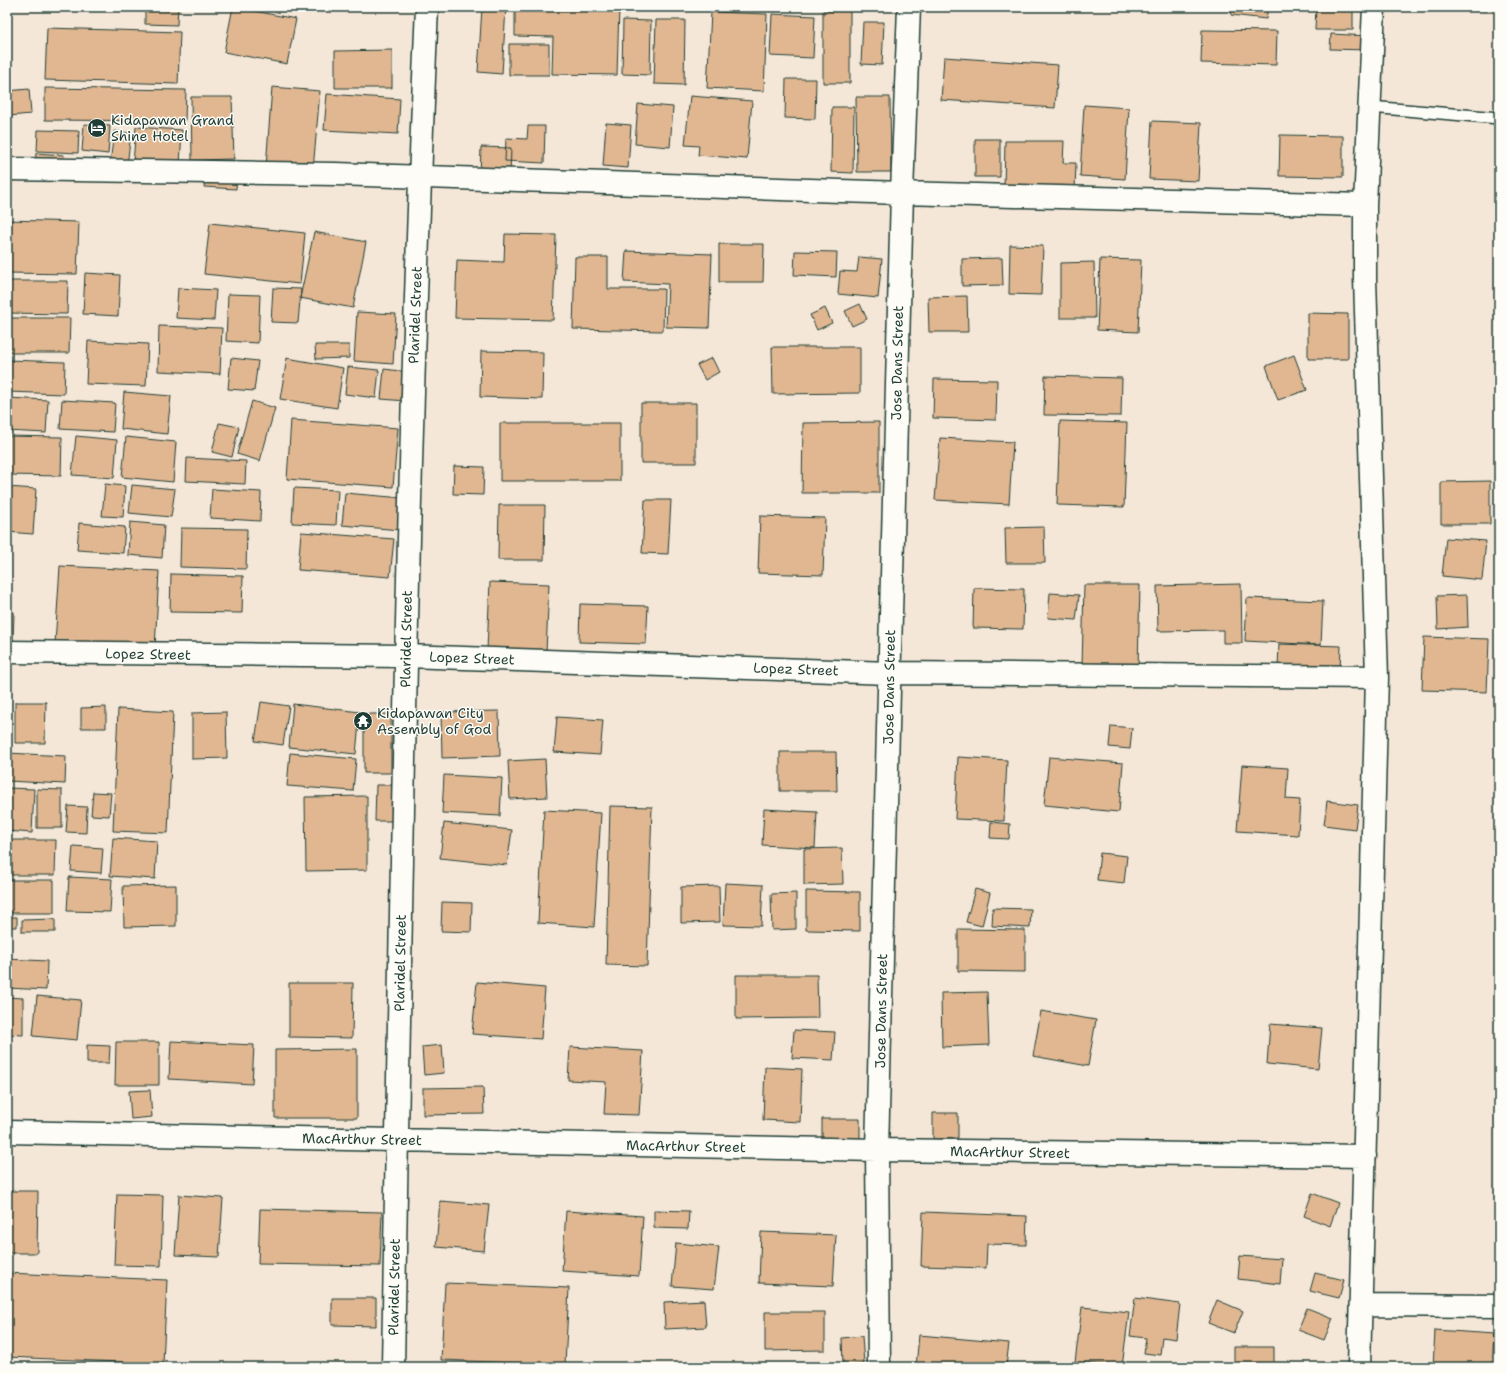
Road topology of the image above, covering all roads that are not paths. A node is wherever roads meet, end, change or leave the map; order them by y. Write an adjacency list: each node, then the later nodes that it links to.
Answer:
1 (427, 7): 7 (street, Plaridel Street)
2 (909, 7): 8 (street, Jose Dans Street)
3 (1374, 7): 4 (street)
4 (1370, 107): 5 (lane); 9 (street)
5 (1499, 118)
6 (7, 169): 7 (street)
7 (419, 177): 8 (street); 11 (street, Plaridel Street)
8 (902, 193): 9 (street); 12 (street, Jose Dans Street)
9 (1365, 205): 13 (street)
10 (7, 652): 11 (street, Lopez Street)
11 (406, 656): 12 (street, Lopez Street); 15 (street, Plaridel Street)
12 (889, 673): 13 (street, Lopez Street); 16 (street, Jose Dans Street)
13 (1377, 677): 17 (street)
14 (7, 1132): 15 (street, MacArthur Street)
15 (397, 1139): 16 (street, MacArthur Street); 20 (street, Plaridel Street)
16 (877, 1150): 17 (street, MacArthur Street); 21 (street, Jose Dans Street)
17 (1365, 1156): 18 (street)
18 (1362, 1305): 19 (street); 22 (street)
19 (1499, 1306)
20 (393, 1367)
21 (880, 1367)
22 (1359, 1367)

